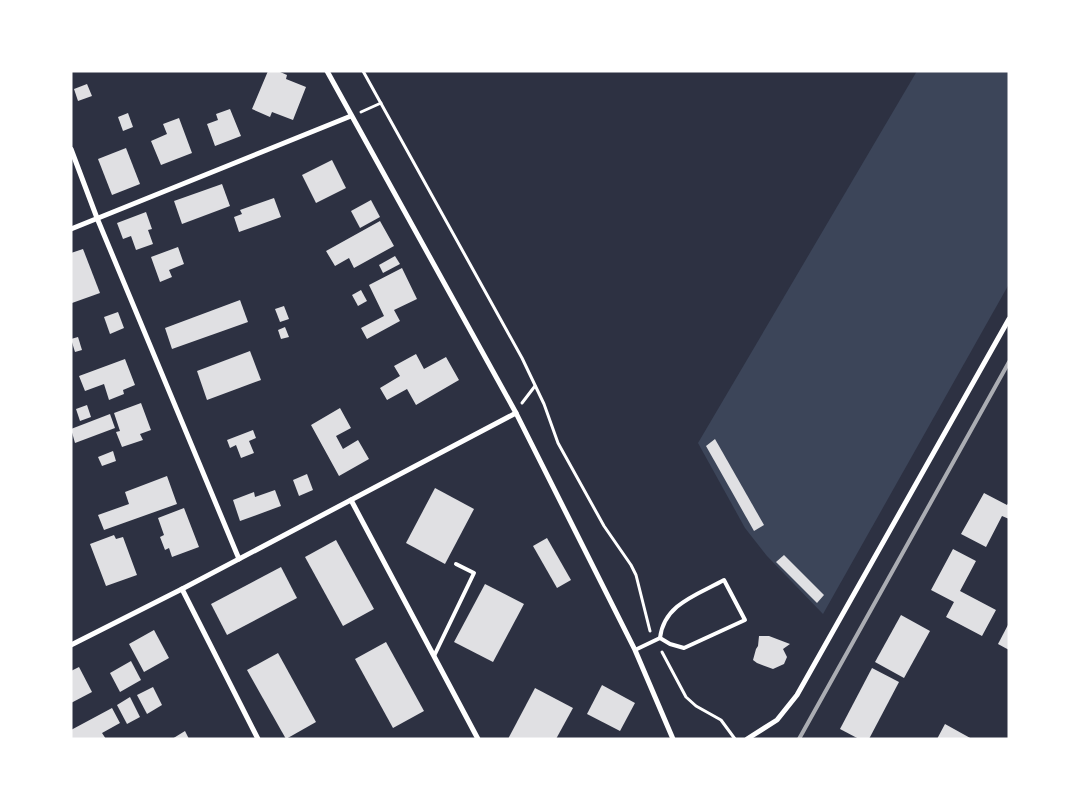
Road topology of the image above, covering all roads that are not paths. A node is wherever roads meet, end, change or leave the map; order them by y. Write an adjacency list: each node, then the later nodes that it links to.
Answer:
1 (327, 71): 2 (street)
2 (350, 116): 4 (street); 7 (street)
3 (71, 149): 4 (street)
4 (98, 218): 5 (street); 9 (street)
5 (71, 229)
6 (1009, 319): 19 (street)
7 (516, 413): 8 (street); 14 (street)
8 (351, 500): 9 (street); 15 (street)
9 (239, 559): 11 (street)
10 (456, 564): 15 (lane)
11 (182, 589): 13 (street); 16 (street)
12 (658, 640): 12 (lane); 14 (lane)
13 (71, 645)
14 (635, 650): 18 (street)
15 (434, 656): 17 (street)
16 (258, 739)
17 (478, 739)
18 (674, 739)
19 (748, 739)

